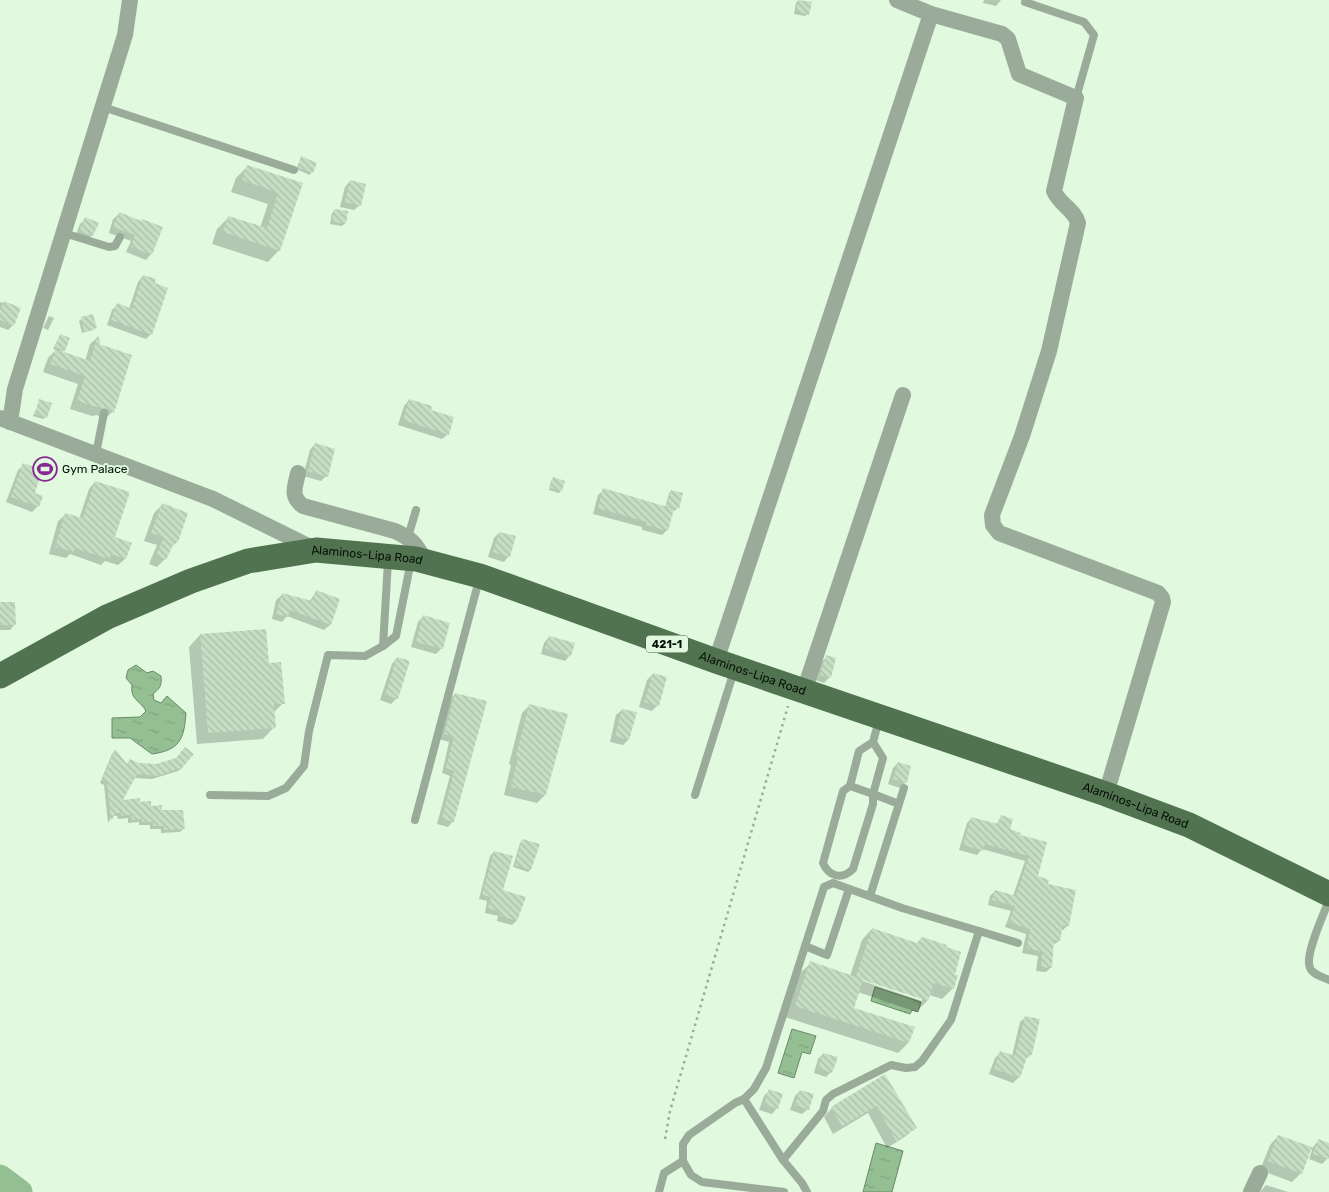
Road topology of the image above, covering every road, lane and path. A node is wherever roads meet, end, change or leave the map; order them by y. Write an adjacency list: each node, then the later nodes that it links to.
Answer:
1 (130, 0): 6 (street)
2 (897, 0): 4 (street)
3 (1025, 2): 5 (lane)
4 (931, 14): 5 (street); 20 (street)
5 (1076, 98): 28 (street)
6 (102, 107): 7 (lane); 8 (street)
7 (294, 170)
8 (64, 233): 9 (lane); 12 (street)
9 (120, 238)
10 (903, 395): 22 (street)
11 (104, 413): 13 (lane)
12 (5, 420): 13 (street)
13 (96, 454): 16 (street)
14 (298, 474): 17 (street)
15 (416, 510): 17 (lane)
16 (316, 550): 17 (main road, Alaminos-Lipa Road / 421-1); 21 (main road, Alaminos-Lipa Road / 421-1)
17 (408, 553): 18 (main road, Alaminos-Lipa Road / 421-1); 19 (lane); 19 (lane)
18 (480, 576): 20 (main road, Alaminos-Lipa Road / 421-1); 32 (lane)
19 (383, 646): 29 (lane)
20 (726, 664): 22 (main road, Alaminos-Lipa Road / 421-1); 30 (lane)
21 (0, 676)
22 (798, 690): 23 (main road, Alaminos-Lipa Road / 421-1); 43 (path)
23 (880, 716): 24 (lane); 28 (main road, Alaminos-Lipa Road / 421-1)
24 (873, 742): 25 (lane); 27 (lane)
25 (850, 786): 27 (lane); 33 (lane)
26 (904, 788): 31 (lane)
27 (873, 794): 31 (lane); 33 (lane)
28 (1106, 794): 35 (main road, Alaminos-Lipa Road / 421-1)
29 (210, 795)
30 (695, 795)
31 (899, 804): 36 (lane)
32 (415, 820)
33 (834, 880): 34 (lane); 40 (lane)
34 (849, 889): 36 (lane); 40 (lane)
35 (1329, 894)
36 (870, 896): 38 (lane)
37 (1329, 900): 41 (lane)
38 (979, 931): 39 (lane); 44 (lane)
39 (1018, 943)
40 (804, 946): 42 (lane)
41 (1329, 980)
42 (744, 1099): 44 (lane); 45 (lane)
43 (665, 1139)
44 (783, 1160): 49 (lane)
45 (683, 1161): 47 (lane); 48 (lane)
46 (1260, 1173): 50 (street)
47 (659, 1192)
48 (784, 1192)
49 (806, 1192)
50 (1251, 1192)

